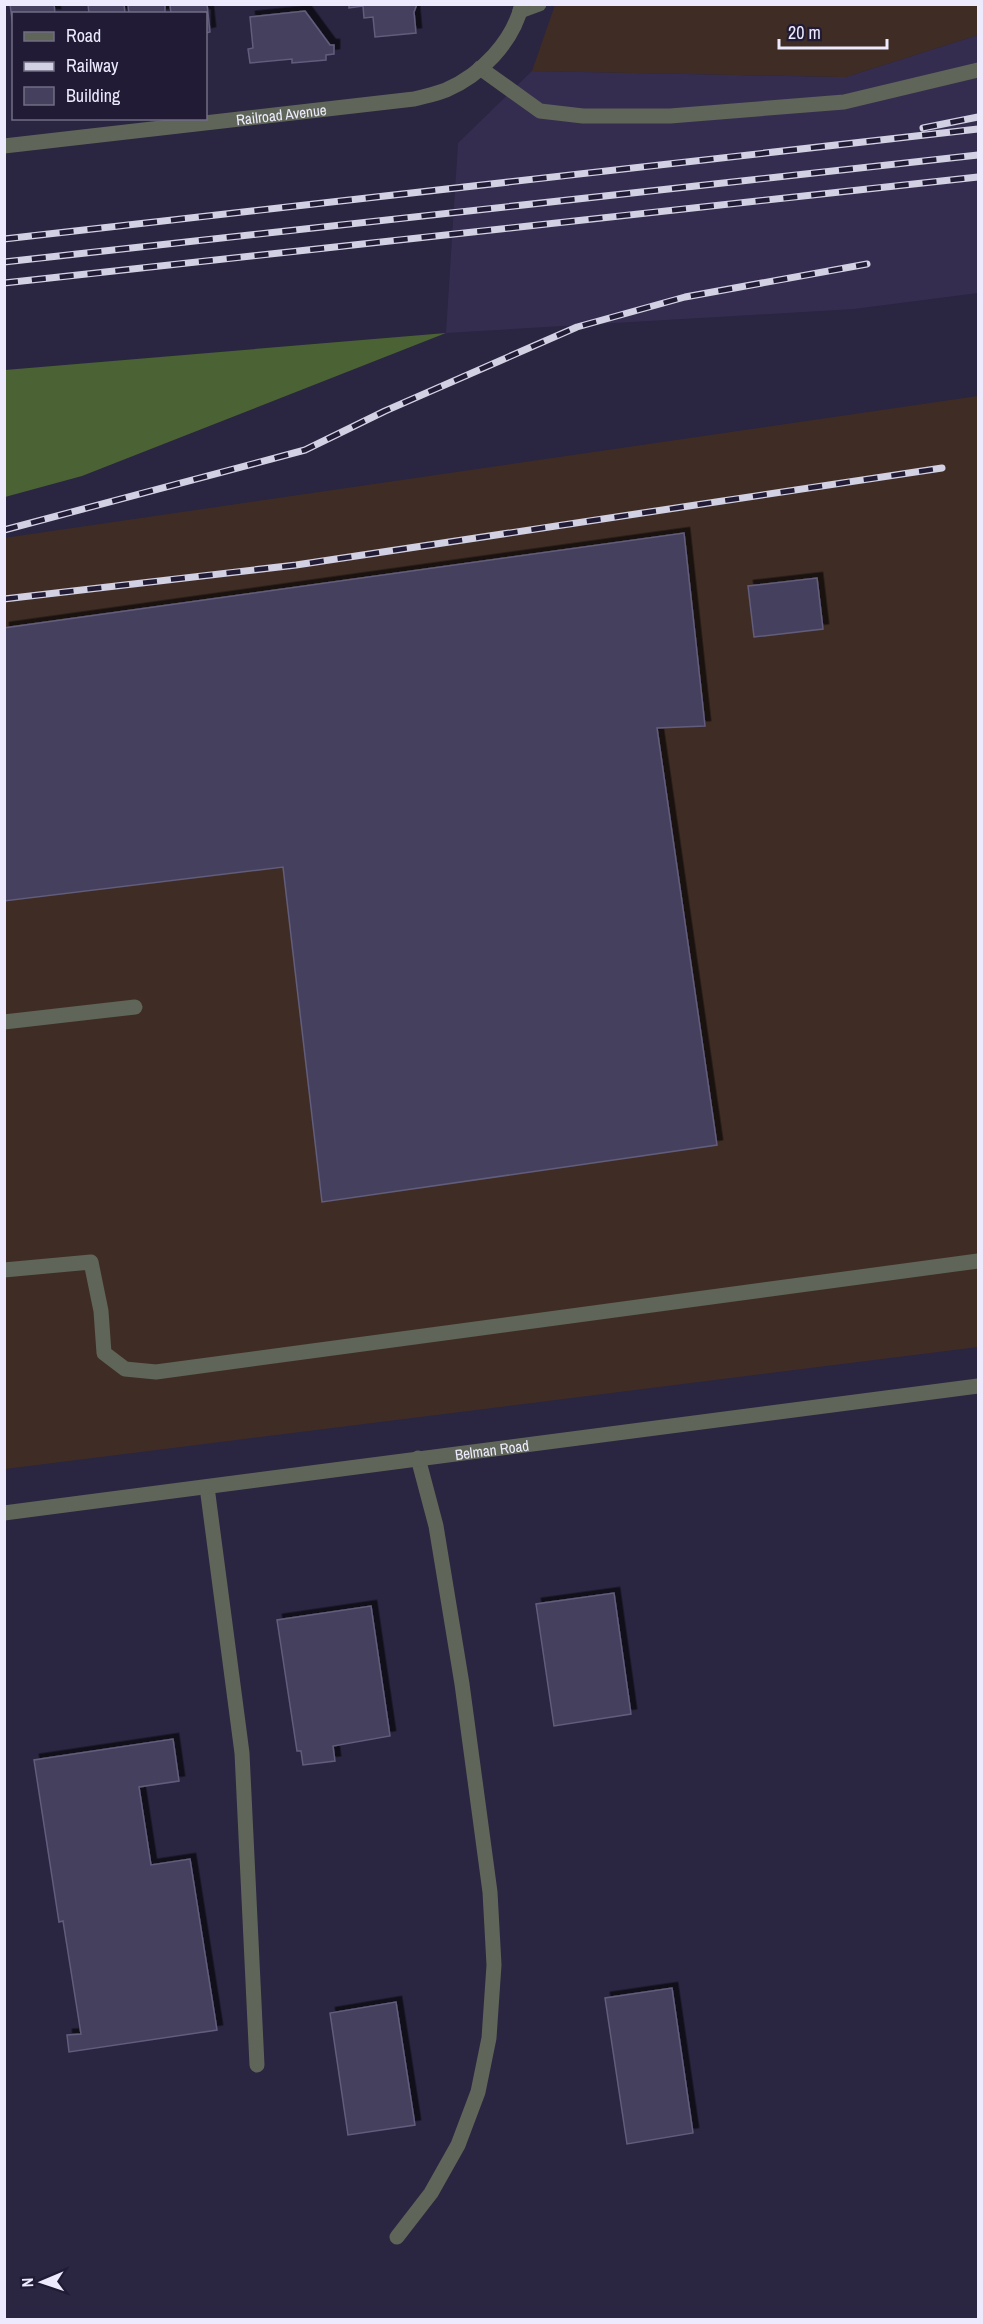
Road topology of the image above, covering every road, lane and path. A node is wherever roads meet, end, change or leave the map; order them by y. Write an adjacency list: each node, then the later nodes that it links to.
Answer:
1 (539, 4): 2 (street)
2 (521, 8): 3 (street, Railroad Avenue)
3 (480, 68): 4 (street); 5 (street, Railroad Avenue)
4 (978, 70)
5 (4, 146)
6 (135, 1007): 7 (street)
7 (4, 1022)
8 (978, 1261): 9 (street)
9 (4, 1269)
10 (978, 1386): 11 (street, Belman Road)
11 (418, 1458): 12 (street, Belman Road); 15 (street)
12 (207, 1487): 13 (street, Belman Road); 14 (street)
13 (4, 1513)
14 (257, 2065)
15 (397, 2237)

